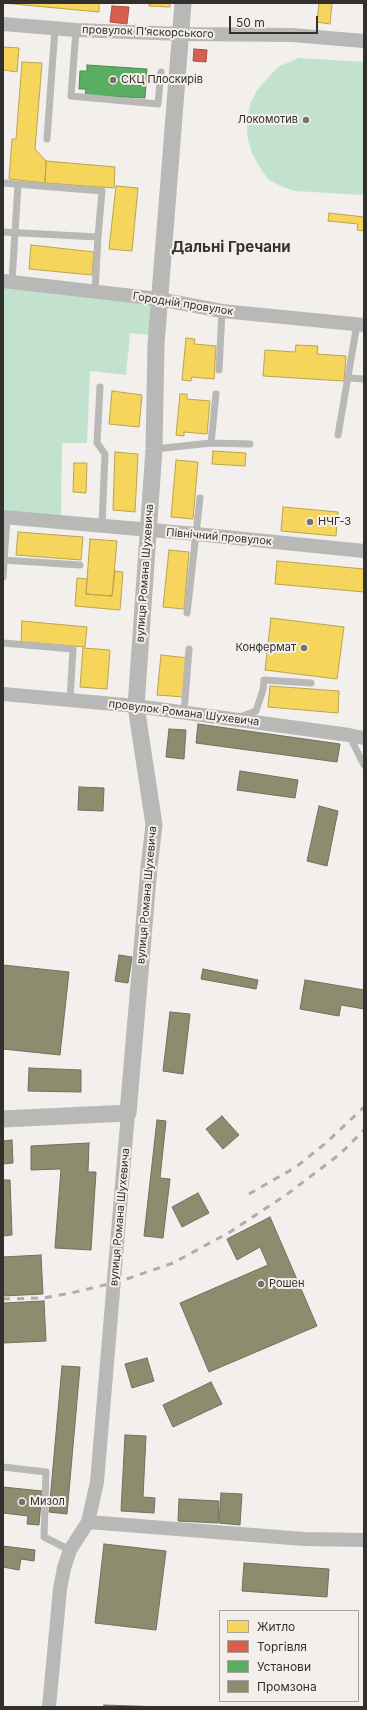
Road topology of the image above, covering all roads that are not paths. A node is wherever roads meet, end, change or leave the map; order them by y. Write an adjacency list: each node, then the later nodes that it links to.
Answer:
1 (183, 3): 5 (street, вулиця Романа Шухевича)
2 (3, 24): 3 (street, провулок Пʼяскорського)
3 (55, 28): 4 (street, провулок Пʼяскорського); 8 (lane)
4 (76, 30): 5 (street, провулок Пʼяскорського); 7 (lane)
5 (181, 34): 6 (street, провулок Пʼяскорського); 16 (street, вулиця Романа Шухевича)
6 (364, 41)
7 (161, 72)
8 (47, 139)
9 (3, 183): 10 (lane)
10 (18, 184): 12 (lane); 13 (lane)
11 (3, 232): 12 (lane)
12 (14, 233): 13 (lane); 14 (lane)
13 (98, 237): 15 (lane)
14 (7, 281): 15 (street, Городній провулок)
15 (95, 290): 16 (street, Городній провулок)
16 (159, 299): 17 (street, Городній провулок); 27 (street, вулиця Романа Шухевича)
17 (222, 311): 18 (street, Городній провулок); 19 (lane)
18 (361, 324): 20 (lane)
19 (219, 370)
20 (349, 378): 21 (lane); 24 (lane)
21 (364, 379)
22 (100, 386): 30 (lane)
23 (216, 394): 25 (lane)
24 (338, 436)
25 (211, 443): 26 (lane); 27 (lane)
26 (250, 444)
27 (154, 449): 31 (street, вулиця Романа Шухевича)
28 (200, 498): 32 (lane)
29 (5, 517): 30 (street, Північний провулок); 34 (lane)
30 (102, 525): 31 (street, Північний провулок)
31 (148, 530): 32 (street, Північний провулок); 43 (street, вулиця Романа Шухевича)
32 (196, 534): 33 (street, Північний провулок); 37 (lane)
33 (364, 551)
34 (4, 560): 35 (lane); 36 (lane)
35 (80, 565)
36 (3, 577)
37 (187, 614)
38 (3, 644): 42 (lane)
39 (189, 649): 44 (lane)
40 (311, 683): 45 (lane)
41 (3, 694): 42 (street, провулок Романа Шухевича)
42 (70, 700): 43 (street, провулок Романа Шухевича)
43 (136, 706): 44 (street, провулок Романа Шухевича); 49 (street, вулиця Романа Шухевича)
44 (184, 712): 45 (street, провулок Романа Шухевича)
45 (234, 720): 46 (street, провулок Романа Шухевича)
46 (349, 735): 47 (street, провулок Романа Шухевича); 48 (lane)
47 (364, 738)
48 (364, 765)
49 (128, 1113): 50 (street); 52 (street, вулиця Романа Шухевича)
50 (3, 1119)
51 (3, 1467): 54 (lane)
52 (88, 1522): 53 (street); 54 (street, вулиця Романа Шухевича)
53 (364, 1540)
54 (70, 1550): 55 (street, вулиця Романа Шухевича)
55 (49, 1707)

